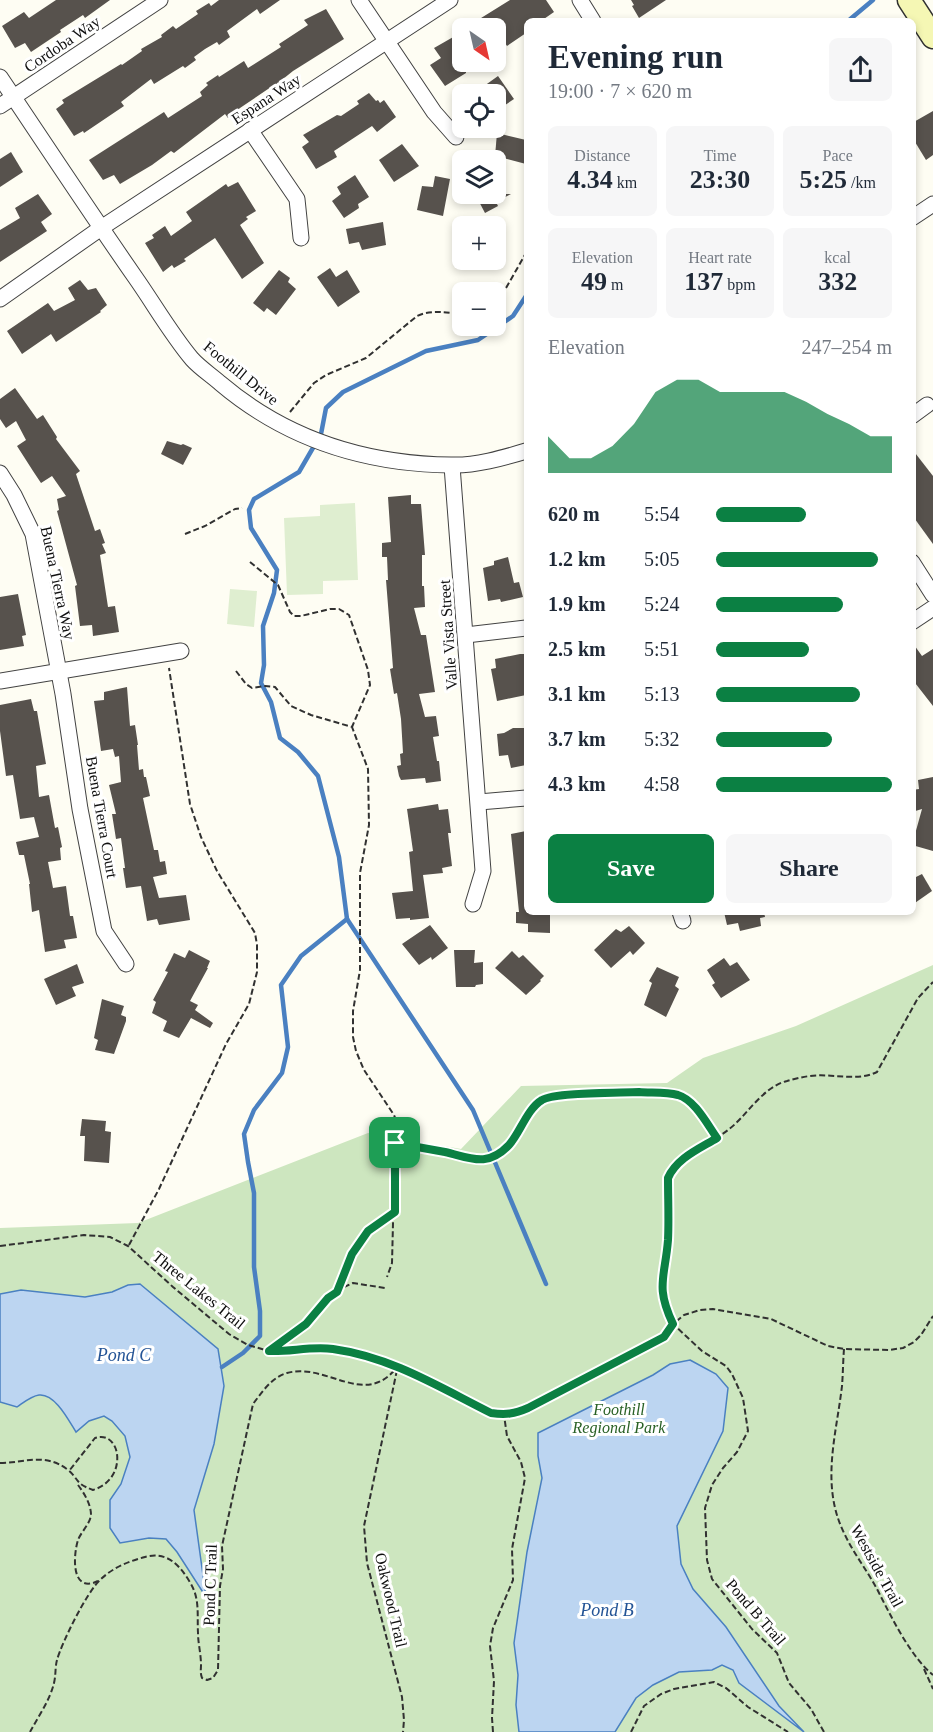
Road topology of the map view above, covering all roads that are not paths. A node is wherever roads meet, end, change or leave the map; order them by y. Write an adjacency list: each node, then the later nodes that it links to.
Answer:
1 (160, 0): 10 (street, Cordoba Way)
2 (359, 0): 8 (street)
3 (450, 0): 8 (street, Espana Way)
4 (580, 0): 6 (street)
5 (909, 0): 7 (street)
6 (591, 18)
7 (933, 37)
8 (386, 42): 12 (street, Espana Way); 13 (street)
9 (0, 77): 10 (street, Foothill Drive)
10 (14, 98): 11 (street, Cordoba Way); 16 (street, Foothill Drive)
11 (0, 106)
12 (250, 130): 16 (street, Espana Way); 17 (street)
13 (452, 132)
14 (933, 204): 15 (street)
15 (916, 213)
16 (101, 228): 18 (street); 22 (street, Foothill Drive)
17 (301, 238)
18 (0, 299)
19 (927, 405): 20 (street)
20 (916, 413)
21 (524, 452): 22 (street, Foothill Drive)
22 (452, 465): 29 (street, Valle Vista Street)
23 (0, 473): 31 (street, Buena Tierra Way)
24 (916, 568): 25 (street)
25 (933, 595)
26 (933, 608): 27 (street)
27 (916, 619)
28 (524, 628): 29 (street)
29 (466, 635): 34 (street, Valle Vista Street)
30 (174, 652): 31 (street)
31 (58, 671): 32 (street); 36 (street, Buena Tierra Court)
32 (0, 681)
33 (524, 798): 34 (street)
34 (479, 802): 35 (street, Valle Vista Street)
35 (473, 904)
36 (126, 964)

